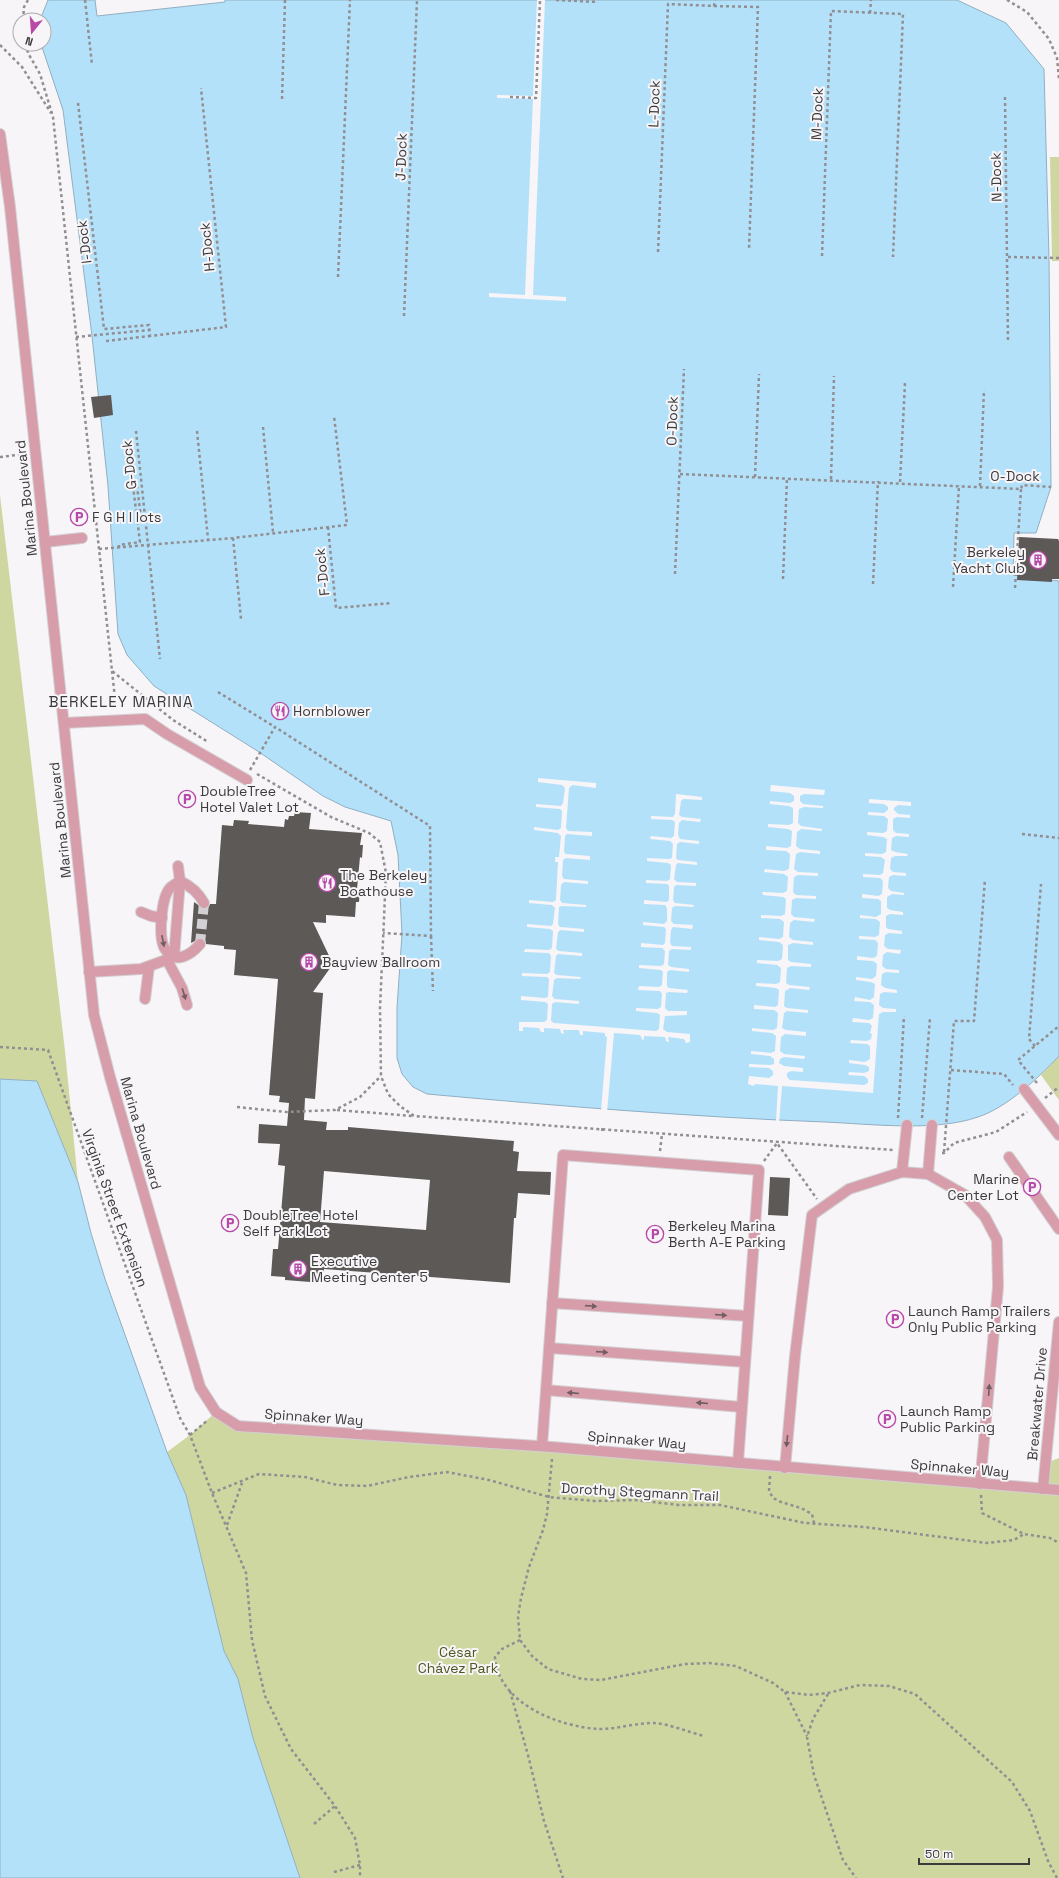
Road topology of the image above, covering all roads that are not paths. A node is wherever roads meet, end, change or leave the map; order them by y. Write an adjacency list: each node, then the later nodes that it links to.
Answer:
1 (0, 134): 3 (street, Marina Boulevard)
2 (0, 177): 3 (street, Marina Boulevard)
3 (10, 207): 5 (street, Marina Boulevard)
4 (82, 538): 5 (street)
5 (45, 542): 6 (street, Marina Boulevard)
6 (64, 723): 7 (street); 16 (street, Marina Boulevard)
7 (247, 780)
8 (178, 866): 9 (street)
9 (180, 881): 10 (street); 12 (street); 14 (street)
10 (204, 903)
11 (142, 912): 12 (street)
12 (162, 918): 14 (street, one-way to 14)
13 (200, 944): 14 (street)
14 (170, 958): 15 (street); 18 (street, one-way to 18)
15 (149, 967): 16 (street); 17 (street)
16 (89, 972): 34 (street, Marina Boulevard)
17 (146, 999)
18 (187, 1005)
19 (1020, 1088): 22 (street)
20 (902, 1125): 24 (street)
21 (927, 1125): 25 (street)
22 (1059, 1135)
23 (1008, 1157): 26 (street)
24 (902, 1172): 25 (street); 37 (street, one-way to 37)
25 (928, 1174): 38 (street, one-way to 25)
26 (1059, 1229)
27 (552, 1303): 28 (street, one-way to 28); 28 (street); 30 (street)
28 (748, 1316): 31 (street)
29 (1059, 1322): 39 (street, Breakwater Drive)
30 (549, 1348): 31 (street, one-way to 31); 32 (street)
31 (745, 1362): 33 (street)
32 (546, 1390): 33 (street, one-way to 32); 35 (street)
33 (741, 1407): 36 (street)
34 (216, 1412): 35 (street, Spinnaker Way)
35 (542, 1446): 36 (street, Spinnaker Way)
36 (738, 1463): 37 (street, Spinnaker Way)
37 (784, 1468): 38 (street, Spinnaker Way)
38 (980, 1484): 39 (street, Spinnaker Way)
39 (1043, 1489): 40 (street, Spinnaker Way)
40 (1059, 1490)

